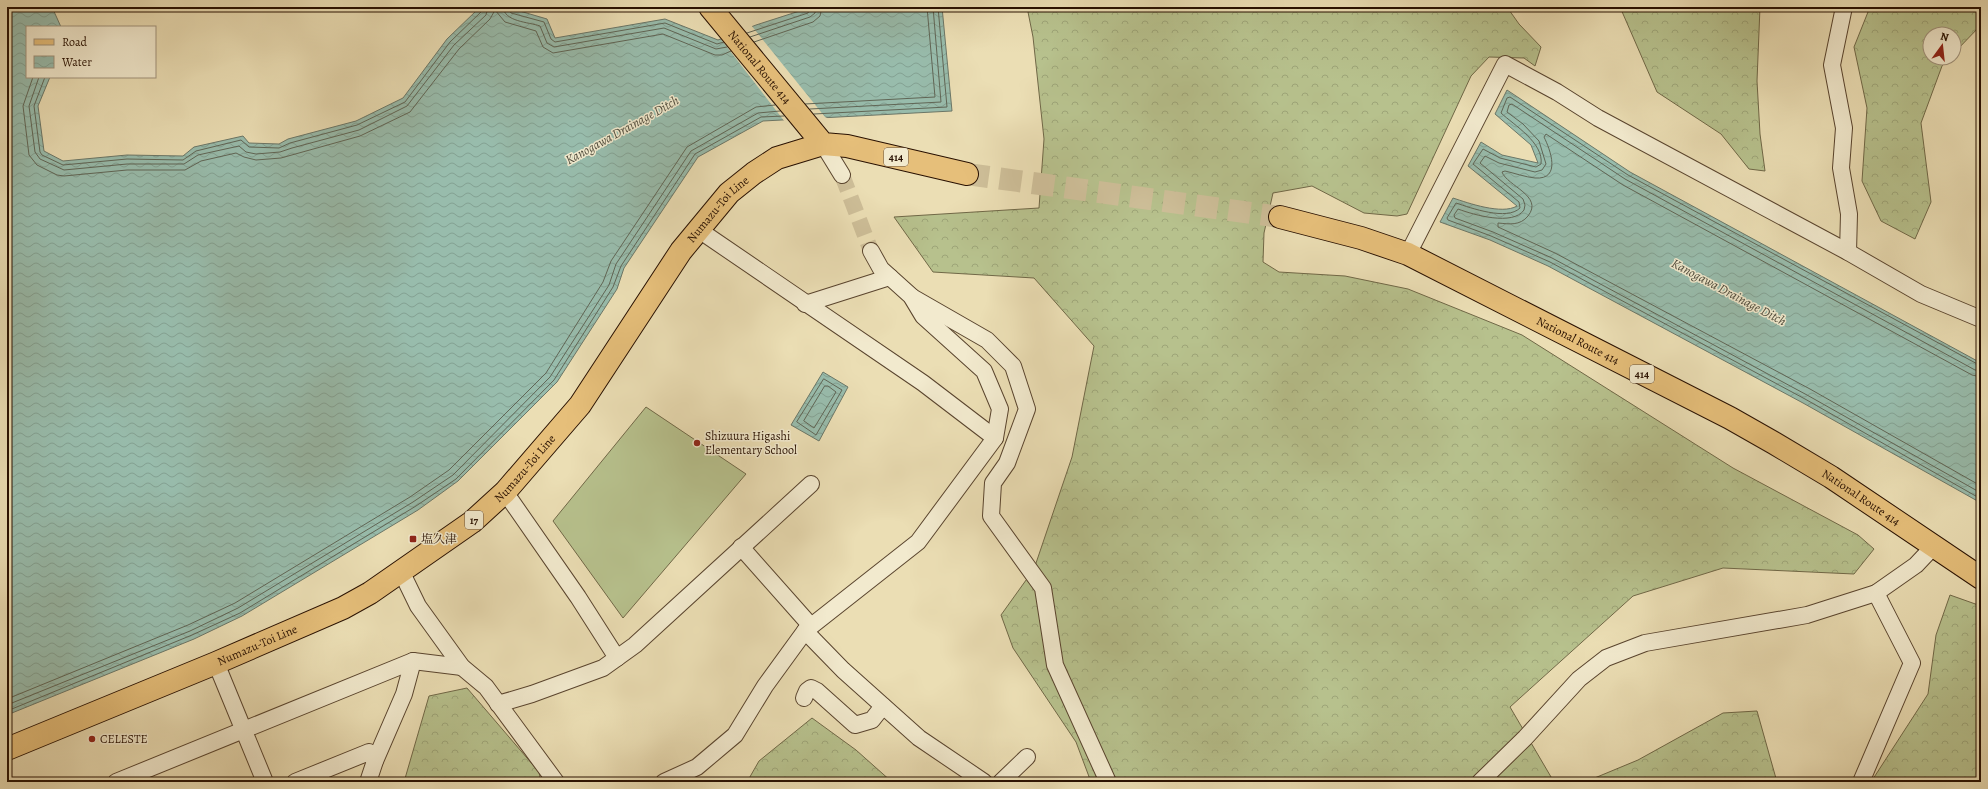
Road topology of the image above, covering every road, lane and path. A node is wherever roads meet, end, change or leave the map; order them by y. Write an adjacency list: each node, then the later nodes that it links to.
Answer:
1 (710, 7): 3 (main road, National Route 414)
2 (1844, 7): 9 (street)
3 (823, 144): 4 (main road, 414); 5 (street); 7 (main road, Numazu-Toi Line / 17)
4 (967, 174)
5 (842, 175)
6 (1280, 217): 10 (main road, National Route 414 / 414)
7 (699, 230): 13 (street); 17 (main road, Numazu-Toi Line / 17)
8 (871, 251): 11 (street)
9 (1848, 252): 10 (street); 14 (street)
10 (1408, 254): 19 (main road, National Route 414 / 414)
11 (890, 277): 12 (street); 13 (street)
12 (910, 296): 15 (street); 43 (street)
13 (805, 304): 15 (street)
14 (1981, 319)
15 (995, 438): 23 (street)
16 (811, 484): 18 (street)
17 (505, 492): 20 (main road, Numazu-Toi Line / 17); 24 (street)
18 (741, 547): 23 (street); 24 (street)
19 (1933, 547): 21 (main road, National Route 414 / 414); 22 (street)
20 (401, 571): 26 (main road, Numazu-Toi Line / 17); 27 (street)
21 (1981, 578)
22 (1876, 593): 44 (street); 45 (street)
23 (808, 629): 30 (street); 40 (street)
24 (617, 658): 29 (street)
25 (413, 661): 27 (street); 31 (street); 34 (street)
26 (216, 663): 31 (street); 32 (main road, Numazu-Toi Line / 17)
27 (462, 667): 29 (street)
28 (804, 698): 30 (street)
29 (498, 704): 39 (street)
30 (883, 706): 41 (street)
31 (244, 730): 35 (street); 36 (street)
32 (7, 749)
33 (1027, 757): 42 (street)
34 (375, 761): 37 (street); 38 (street)
35 (116, 782)
36 (265, 782)
37 (295, 782)
38 (368, 782)
39 (556, 782)
40 (664, 782)
41 (984, 782)
42 (1001, 782)
43 (1108, 782)
44 (1480, 782)
45 (1860, 782)

